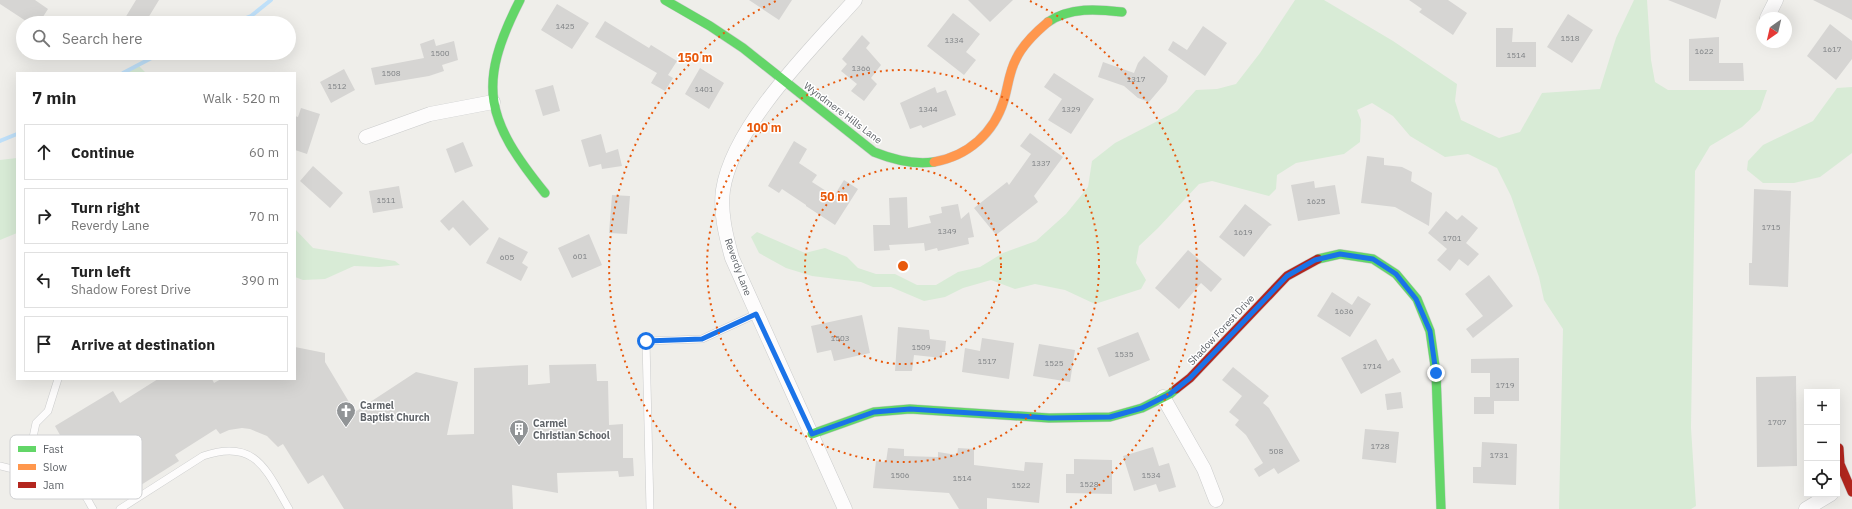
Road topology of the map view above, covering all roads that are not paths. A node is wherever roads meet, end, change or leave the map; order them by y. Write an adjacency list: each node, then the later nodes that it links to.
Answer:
1 (520, 0): 8 (street)
2 (665, 0): 7 (street, Wyndmere Hills Lane)
3 (855, 0): 7 (street, Reverdy Lane)
4 (1776, 0): 6 (street)
5 (1122, 12): 7 (street, Wyndmere Hills Lane)
6 (1771, 12)
7 (783, 81): 11 (street, Reverdy Lane)
8 (493, 102): 9 (street); 10 (street)
9 (366, 137)
10 (545, 193)
11 (756, 314): 14 (street, Reverdy Lane); 30 (lane)
12 (58, 380): 15 (lane)
13 (1163, 397): 14 (street, Shadow Forest Drive); 26 (street); 32 (street, Shadow Forest Drive)
14 (812, 434): 31 (street, Reverdy Lane)
15 (34, 435)
16 (1840, 461): 20 (street)
17 (0, 466): 18 (lane)
18 (10, 468)
19 (1840, 492): 20 (street)
20 (1852, 492)
21 (142, 495): 29 (lane)
22 (1810, 497): 33 (street)
23 (1826, 497): 34 (street)
24 (87, 499): 27 (lane)
25 (136, 499): 28 (lane)
26 (1216, 500)
27 (93, 509)
28 (120, 509)
29 (289, 509)
30 (650, 509)
31 (845, 509)
32 (1441, 509)
33 (1800, 509)
34 (1806, 509)

